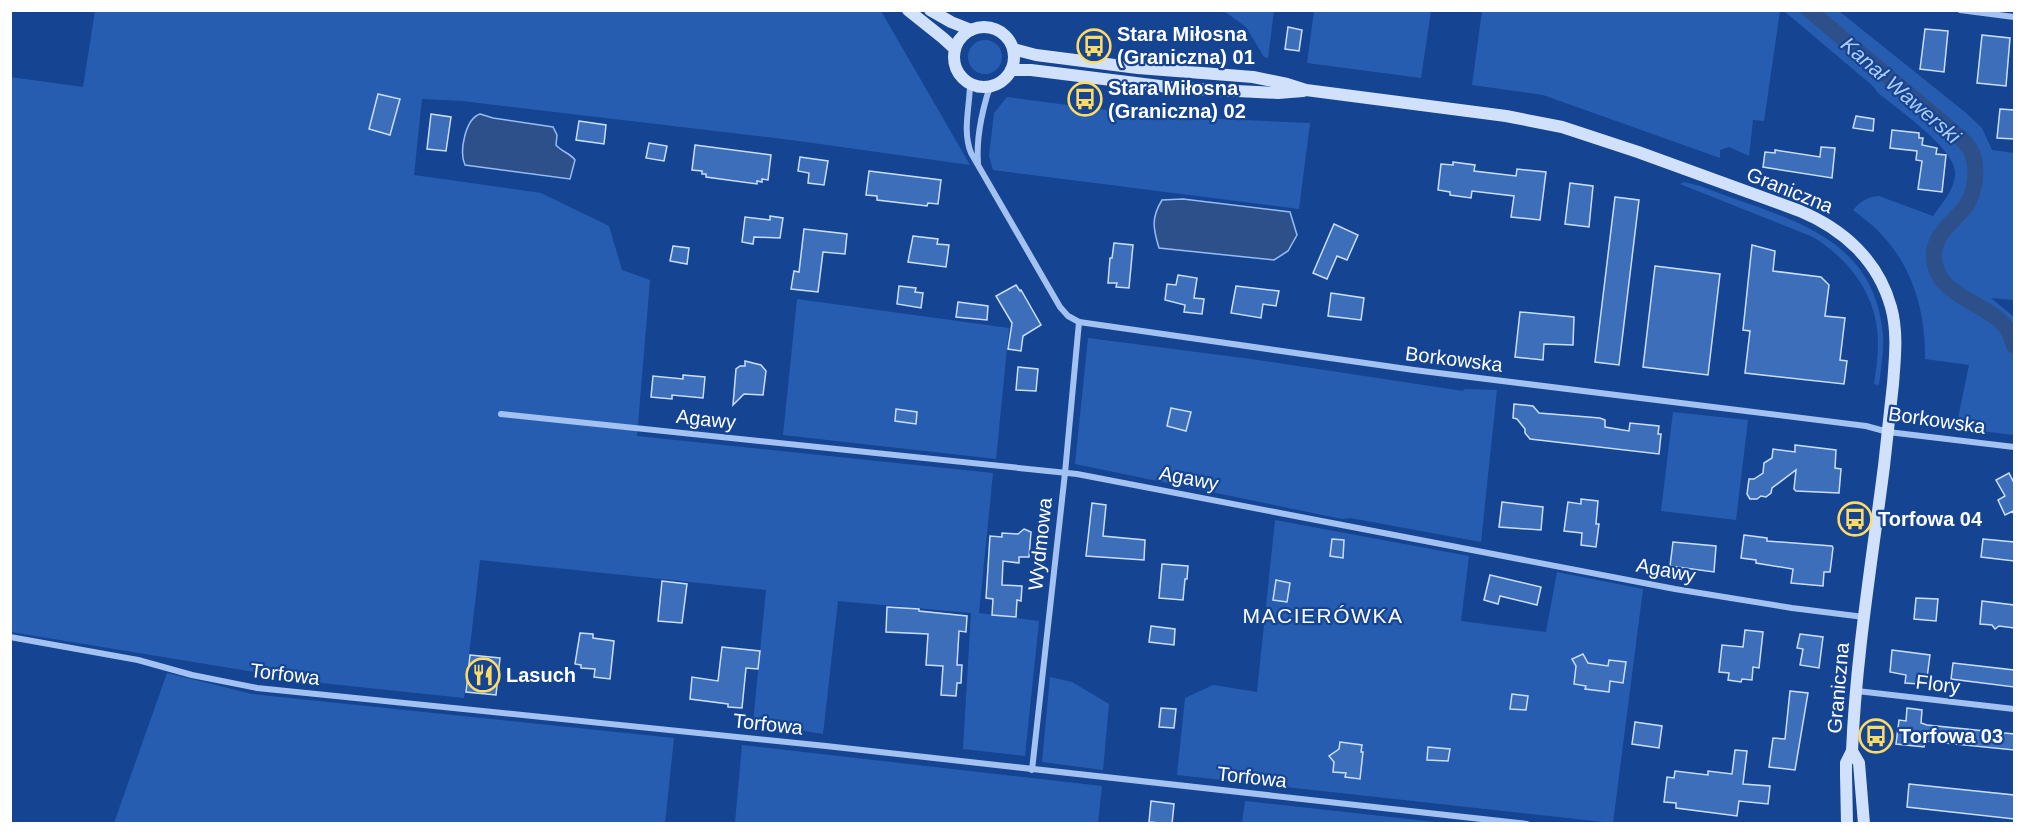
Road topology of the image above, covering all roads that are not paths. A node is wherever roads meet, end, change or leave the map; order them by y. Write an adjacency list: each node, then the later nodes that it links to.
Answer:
1 (908, 10): 7 (street)
2 (930, 10): 5 (street)
3 (1960, 10): 4 (street)
4 (2014, 16)
5 (971, 30): 6 (street); 7 (street)
6 (1013, 49): 8 (street); 11 (street, Graniczna)
7 (955, 50): 9 (street)
8 (1011, 70): 10 (street); 11 (street, Graniczna)
9 (970, 83): 10 (street); 12 (street)
10 (990, 86): 12 (street)
11 (1306, 90): 15 (street, Graniczna)
12 (978, 164): 13 (street)
13 (1079, 322): 15 (street, Borkowska); 17 (street, Wydmowa)
14 (501, 414): 17 (street, Agawy)
15 (1888, 432): 16 (street, Borkowska); 18 (street, Graniczna)
16 (2014, 447)
17 (1065, 473): 18 (street, Agawy); 23 (street, Wydmowa)
18 (1864, 617): 20 (street, Graniczna)
19 (10, 637): 23 (street, Torfowa)
20 (1857, 691): 21 (street, Flory); 22 (street, Graniczna)
21 (2014, 709)
22 (1852, 751): 25 (street, Graniczna); 26 (street, Graniczna)
23 (1032, 770): 24 (street, Torfowa)
24 (1527, 824)
25 (1847, 824)
26 (1864, 824)

